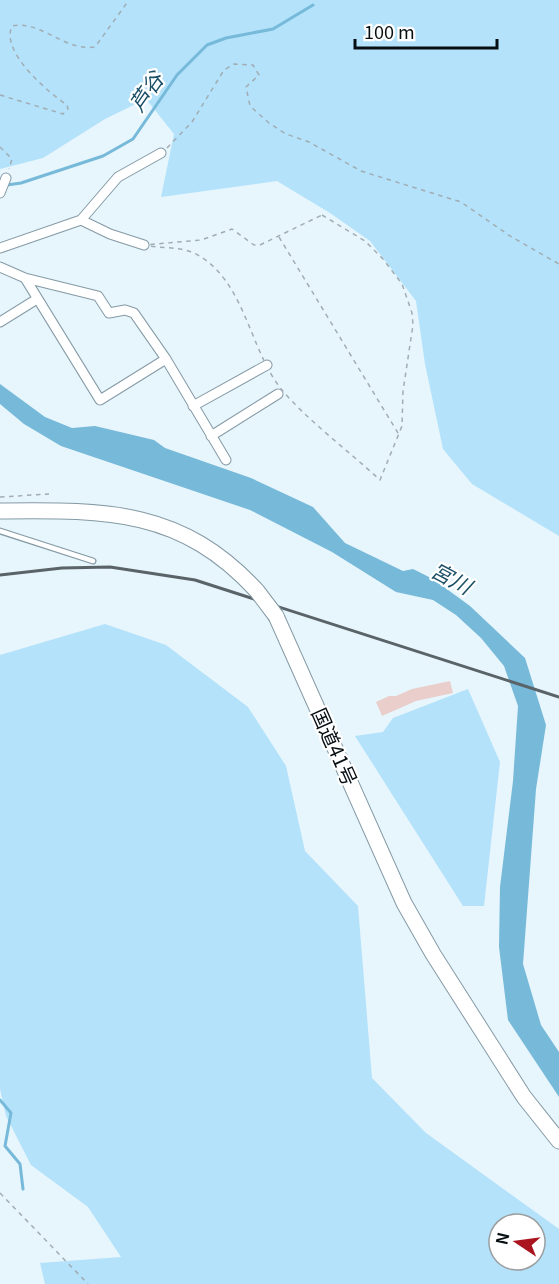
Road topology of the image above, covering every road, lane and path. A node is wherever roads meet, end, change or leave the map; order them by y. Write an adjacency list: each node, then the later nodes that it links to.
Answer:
1 (129, 0): 2 (path)
2 (8, 29)
3 (29, 79): 4 (path)
4 (0, 95)
5 (0, 147): 7 (path)
6 (161, 153): 9 (street); 13 (path)
7 (6, 178): 8 (street)
8 (0, 192)
9 (81, 220): 11 (street); 12 (street)
10 (278, 236): 11 (path); 24 (path); 24 (path)
11 (144, 246): 21 (path)
12 (0, 248)
13 (559, 264)
14 (0, 267): 15 (street)
15 (10, 272): 16 (street); 17 (street)
16 (0, 278)
17 (25, 278): 18 (street); 20 (street)
18 (37, 299): 19 (street); 20 (street)
19 (0, 322)
20 (166, 359): 23 (street)
21 (267, 364): 23 (street); 24 (path)
22 (278, 394): 25 (street)
23 (193, 406): 25 (street)
24 (398, 433)
25 (211, 436): 26 (street)
26 (226, 460)
27 (50, 494): 28 (path)
28 (0, 497)
29 (0, 510): 32 (highway, 国道41号, bridge)
30 (0, 531): 31 (lane)
31 (93, 561)
32 (559, 1141)
33 (0, 1193): 34 (path)
34 (88, 1284)

